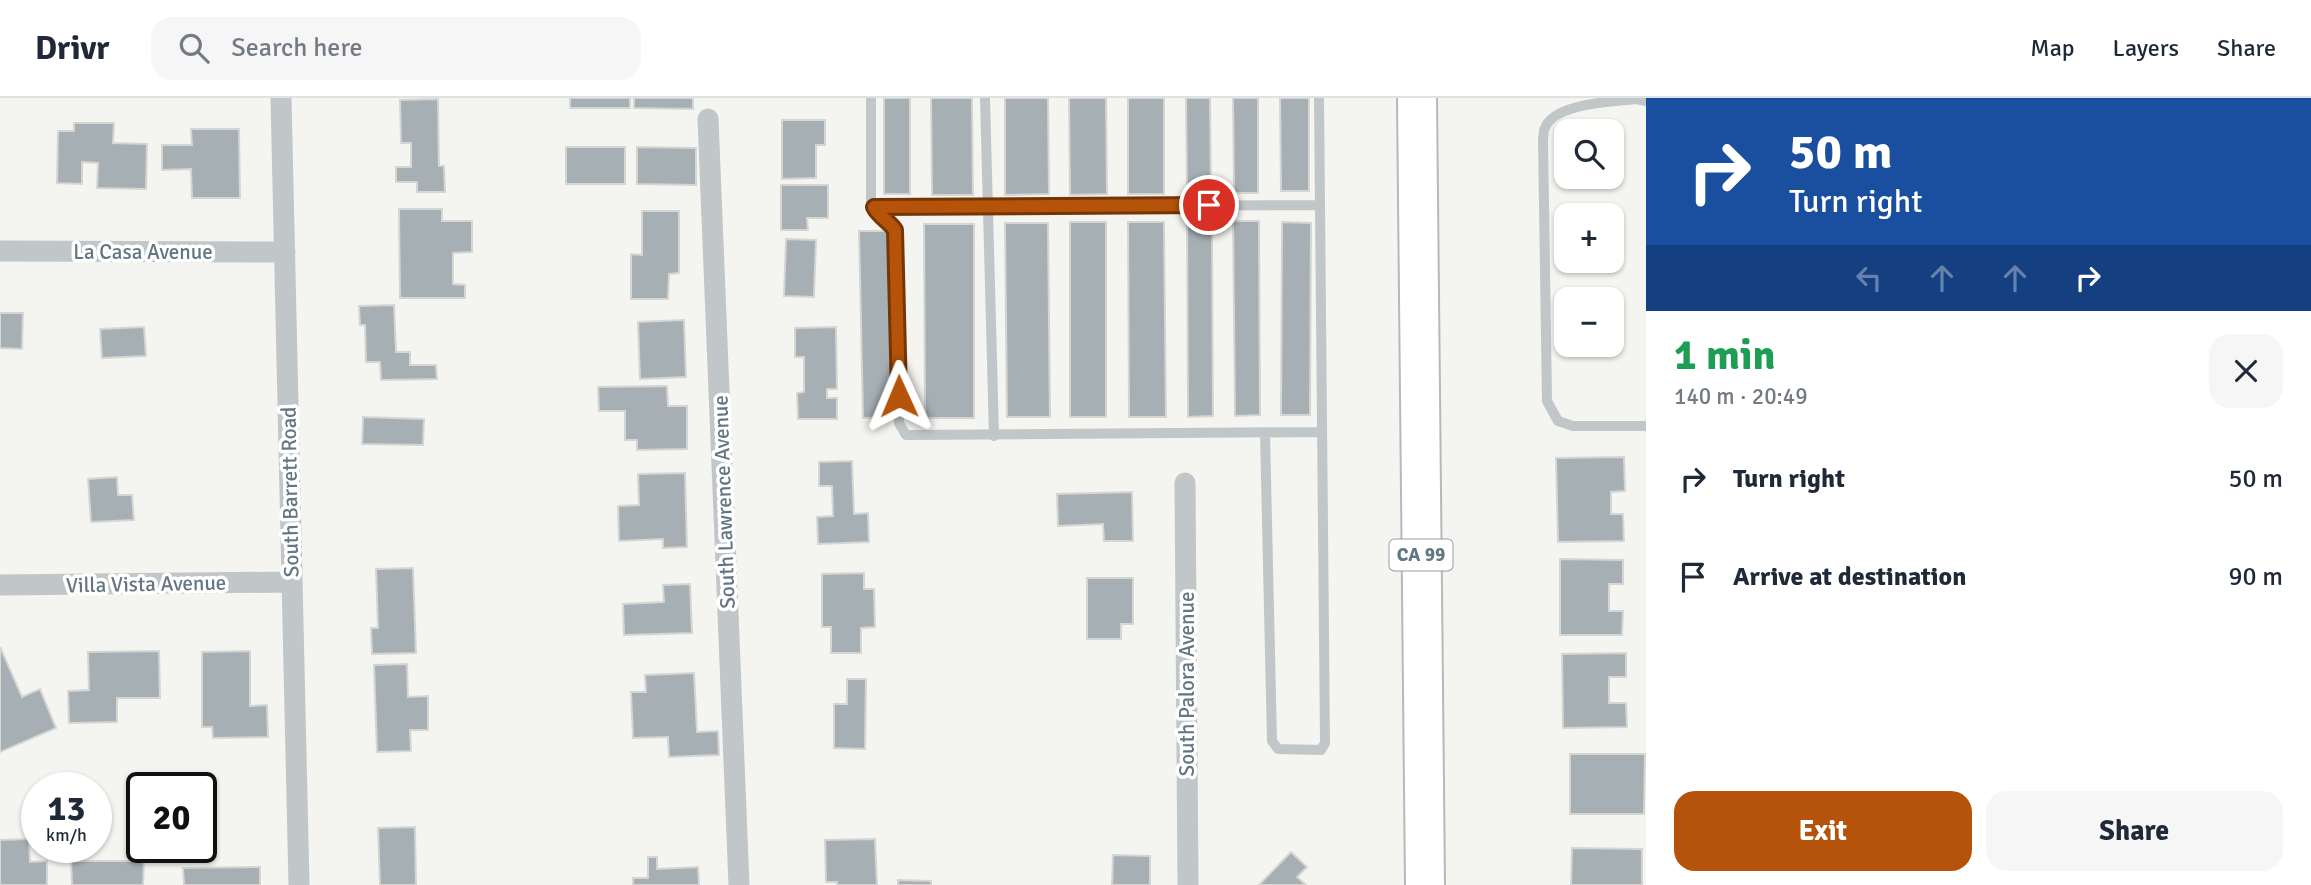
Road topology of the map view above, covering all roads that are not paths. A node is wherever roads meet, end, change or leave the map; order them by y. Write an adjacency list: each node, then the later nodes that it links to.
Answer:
1 (281, 98): 13 (street, South Barrett Road)
2 (871, 98): 11 (lane)
3 (985, 98): 10 (lane)
4 (1319, 98): 9 (lane)
5 (1417, 98): 24 (highway, CA 99)
6 (1636, 98): 7 (lane); 14 (lane)
7 (1646, 101)
8 (708, 119): 22 (street, South Lawrence Avenue)
9 (1320, 205): 10 (lane); 15 (lane)
10 (988, 206): 11 (lane); 17 (lane)
11 (874, 207): 17 (lane)
12 (0, 251): 13 (street, La Casa Avenue)
13 (285, 252): 19 (street, South Barrett Road)
14 (1646, 426)
15 (1322, 432): 16 (lane); 16 (lane)
16 (1265, 433): 17 (lane)
17 (995, 436)
18 (1185, 483): 23 (street, South Palora Avenue)
19 (292, 582): 20 (street, Villa Vista Avenue); 21 (street, South Barrett Road)
20 (0, 585)
21 (299, 885)
22 (739, 885)
23 (1188, 885)
24 (1425, 885)

